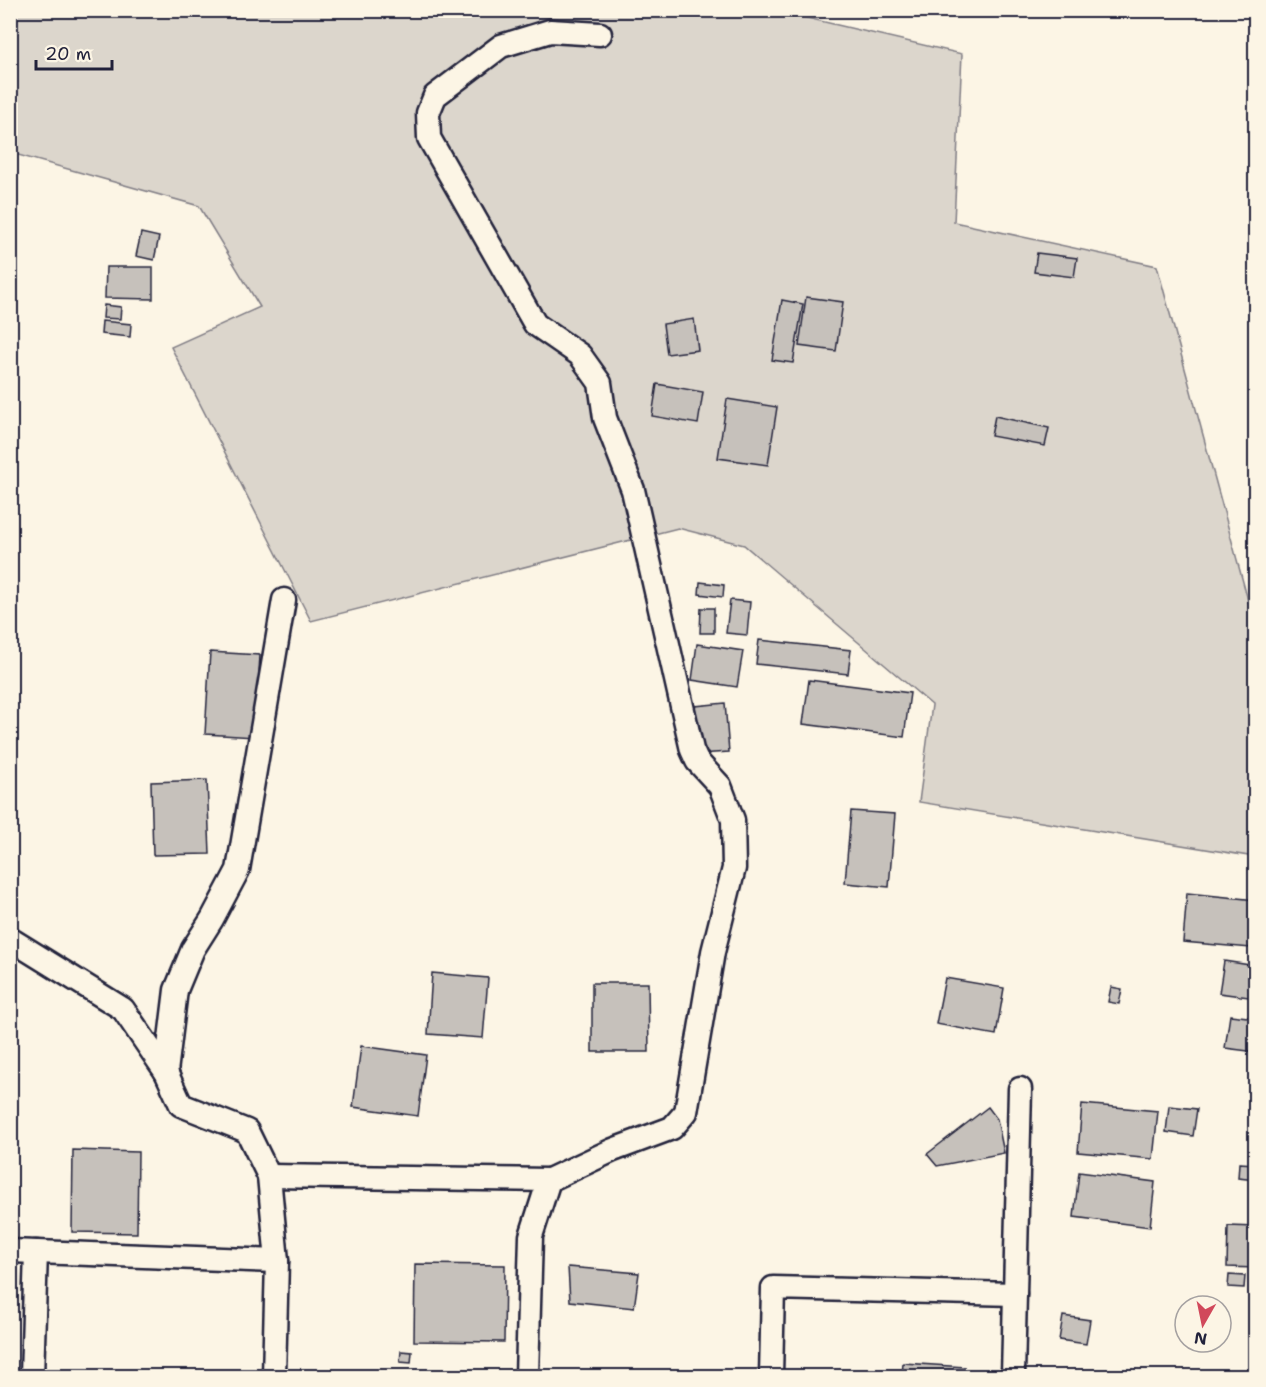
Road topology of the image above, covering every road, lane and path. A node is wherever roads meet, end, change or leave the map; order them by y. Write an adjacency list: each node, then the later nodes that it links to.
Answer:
1 (600, 34): 7 (street)
2 (284, 600): 4 (street)
3 (10, 939): 4 (street)
4 (166, 1072): 6 (street)
5 (1020, 1089): 11 (street)
6 (269, 1176): 7 (street); 10 (street)
7 (549, 1180): 14 (street)
8 (10, 1251): 9 (street)
9 (36, 1252): 10 (street); 12 (street)
10 (277, 1261): 13 (street)
11 (1015, 1294): 15 (street); 16 (street)
12 (32, 1377)
13 (274, 1377)
14 (527, 1377)
15 (771, 1377)
16 (1013, 1377)

